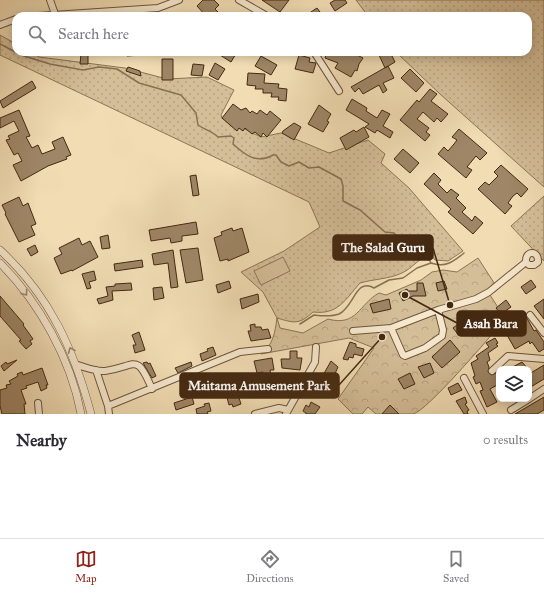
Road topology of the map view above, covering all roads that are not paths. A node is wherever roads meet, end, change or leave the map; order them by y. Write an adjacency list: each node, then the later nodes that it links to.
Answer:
1 (50, 0): 4 (street)
2 (179, 0): 5 (street)
3 (239, 0): 6 (street)
4 (54, 12)
5 (89, 12)
6 (260, 12)
7 (12, 20): 8 (street)
8 (0, 25)
9 (317, 56): 10 (street)
10 (339, 91)
11 (0, 250): 26 (street, one-way to 11)
12 (526, 262): 13 (street); 13 (street); 16 (street)
13 (538, 262): 15 (street)
14 (0, 263): 39 (street, one-way to 39)
15 (544, 266)
16 (438, 310): 18 (street); 18 (street)
17 (530, 315): 20 (street)
18 (391, 328): 19 (street)
19 (353, 331)
20 (544, 333)
21 (316, 347): 37 (street)
22 (268, 349): 30 (street)
23 (503, 350): 24 (street)
24 (508, 356): 25 (street); 28 (street)
25 (544, 359)
26 (77, 365): 27 (street); 40 (street)
27 (96, 370): 30 (street); 35 (street)
28 (492, 371)
29 (464, 378): 43 (street)
30 (152, 389): 35 (street)
31 (544, 389): 32 (street)
32 (532, 397)
33 (524, 402): 36 (street)
34 (38, 403): 38 (street)
35 (108, 406): 41 (street)
36 (511, 410)
37 (287, 412): 42 (street)
38 (39, 414)
39 (81, 414)
40 (91, 414)
41 (108, 414)
42 (255, 414)
43 (483, 414)

